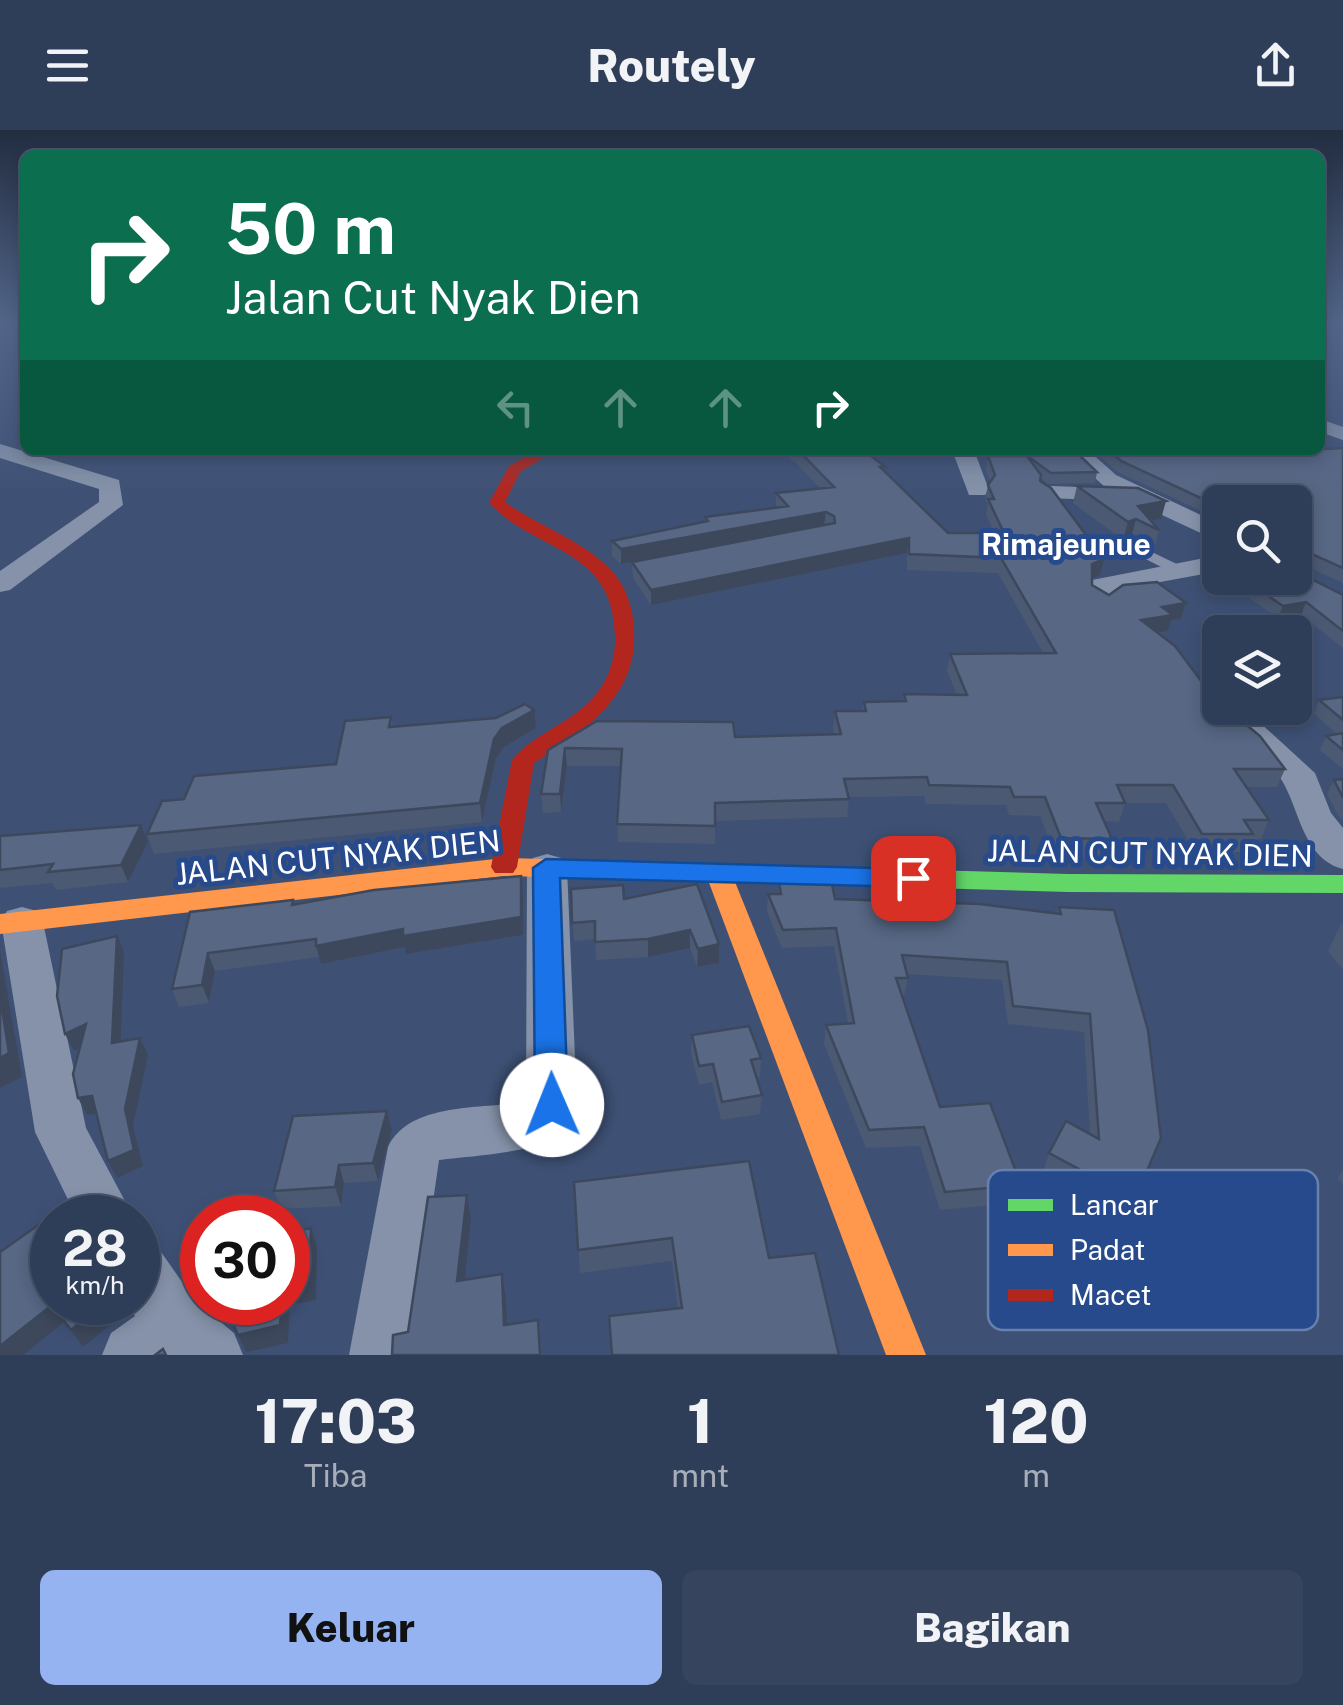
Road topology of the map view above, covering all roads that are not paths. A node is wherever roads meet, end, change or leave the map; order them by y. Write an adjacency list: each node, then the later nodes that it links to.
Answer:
1 (0, 451): 12 (street)
2 (536, 455): 16 (main road)
3 (965, 455): 5 (street)
4 (1080, 455): 7 (street)
5 (977, 490)
6 (1052, 492): 7 (street)
7 (1139, 494): 8 (street)
8 (1202, 525)
9 (1129, 545): 11 (lane)
10 (1202, 566): 11 (street)
11 (1180, 570): 13 (street)
12 (0, 584)
13 (1104, 598)
14 (1244, 725): 15 (street)
15 (1343, 856)
16 (526, 868): 17 (main road, JALAN CUT NYAK DIEN); 19 (main road, JALAN CUT NYAK DIEN); 23 (street)
17 (718, 872): 18 (main road, JALAN CUT NYAK DIEN); 24 (main road)
18 (1343, 884)
19 (11, 923): 20 (street)
20 (94, 1195)
21 (160, 1315): 22 (street)
22 (174, 1344)
23 (380, 1355)
24 (906, 1355)

